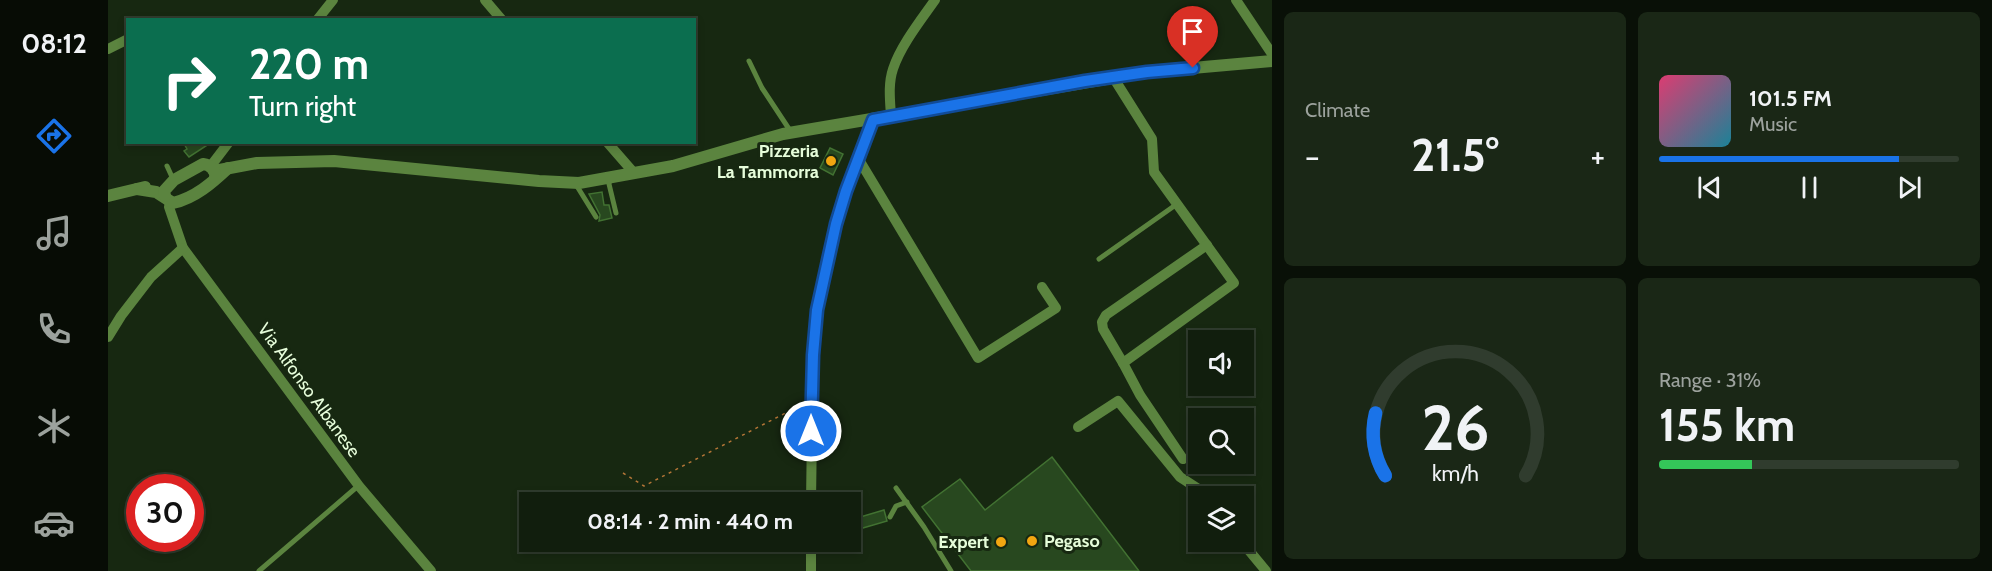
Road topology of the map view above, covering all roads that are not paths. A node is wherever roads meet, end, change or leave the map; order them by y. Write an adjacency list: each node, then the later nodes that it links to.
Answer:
1 (333, 0): 5 (street)
2 (485, 0): 6 (street)
3 (935, 0): 13 (street)
4 (1236, 0): 9 (street)
5 (319, 18)
6 (500, 18)
7 (126, 40): 8 (street)
8 (108, 49)
9 (1272, 54)
10 (749, 61): 15 (lane)
11 (1272, 61): 12 (street)
12 (1113, 77): 13 (street); 29 (street)
13 (891, 116): 14 (street)
14 (873, 120): 15 (street); 18 (street)
15 (792, 133): 22 (street)
16 (609, 144): 22 (street)
17 (224, 146): 20 (street); 21 (street)
18 (858, 158): 35 (street); 43 (street)
19 (167, 166): 24 (lane)
20 (232, 167): 21 (street); 25 (street)
21 (210, 171): 24 (street); 28 (street)
22 (634, 173): 23 (street)
23 (610, 178): 25 (street); 30 (lane)
24 (174, 180): 26 (street); 28 (street)
25 (575, 183): 31 (lane)
26 (137, 189): 27 (street); 28 (street)
27 (108, 196)
28 (172, 200): 33 (street, Via Alfonso Albanese)
29 (1177, 204): 32 (street); 34 (lane)
30 (616, 213)
31 (596, 218)
32 (1207, 245): 37 (street); 37 (street)
33 (183, 248): 36 (street); 40 (street, Via Alfonso Albanese)
34 (1099, 259)
35 (1042, 287)
36 (108, 337)
37 (1124, 363): 39 (street)
38 (1078, 427): 41 (street)
39 (1183, 459)
40 (359, 486): 48 (lane); 49 (street, Via Alfonso Albanese)
41 (1194, 486)
42 (896, 488): 44 (lane)
43 (811, 492)
44 (907, 502): 45 (lane); 51 (lane)
45 (890, 517)
46 (811, 552): 50 (street)
47 (1250, 552): 52 (street)
48 (259, 571)
49 (431, 571)
50 (811, 571)
51 (951, 571)
52 (1266, 571)

